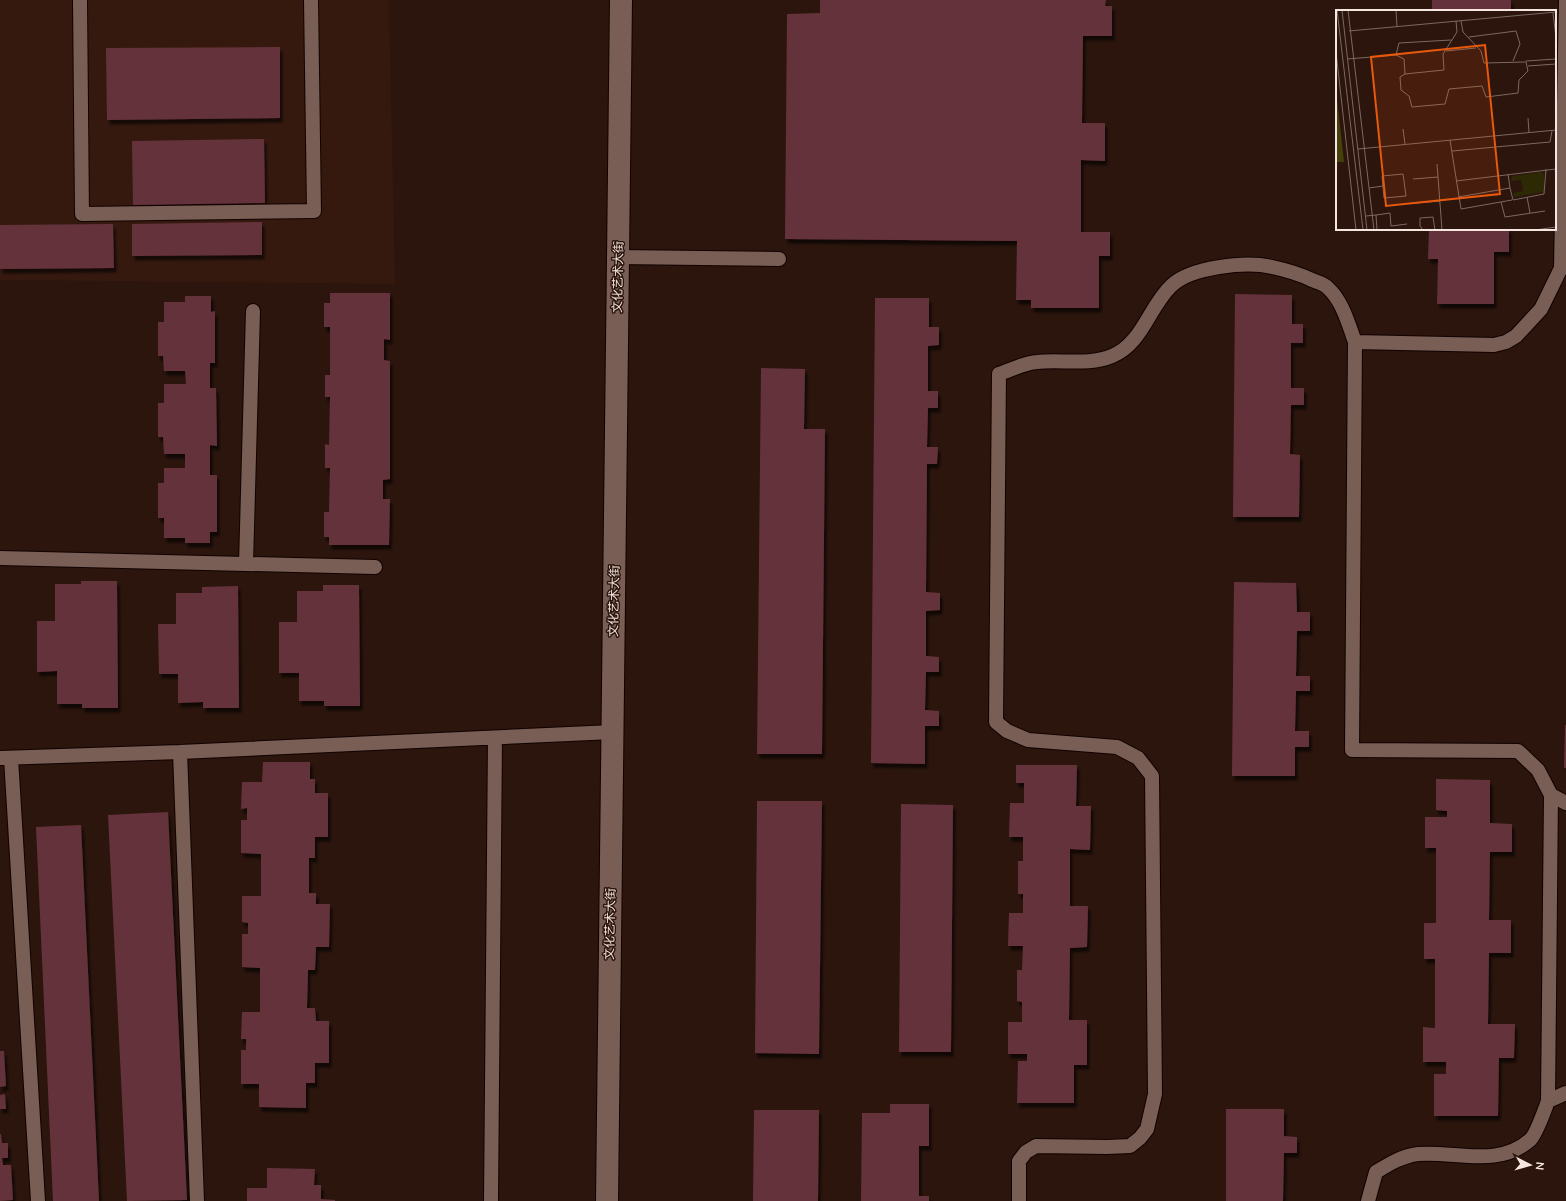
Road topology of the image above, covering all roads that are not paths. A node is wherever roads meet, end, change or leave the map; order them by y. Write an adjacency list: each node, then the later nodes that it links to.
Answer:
1 (80, 0): 2 (lane)
2 (311, 0)
3 (621, 0): 5 (street, 文化艺术大街)
4 (1566, 0): 7 (lane)
5 (618, 257): 6 (lane); 13 (street, 文化艺术大街)
6 (779, 259)
7 (1563, 267): 9 (lane)
8 (253, 311): 11 (lane)
9 (1355, 342): 17 (lane); 25 (lane)
10 (0, 558): 11 (lane)
11 (246, 564): 12 (lane)
12 (375, 567)
13 (613, 732): 14 (lane); 24 (street, 文化艺术大街)
14 (495, 738): 15 (lane); 23 (lane)
15 (180, 752): 16 (lane); 22 (lane)
16 (6, 758): 21 (lane)
17 (1551, 795): 18 (lane); 20 (lane)
18 (1566, 803)
19 (1566, 1093): 20 (lane)
20 (1548, 1101): 26 (lane)
21 (38, 1201)
22 (197, 1201)
23 (491, 1201)
24 (607, 1201)
25 (1019, 1201)
26 (1368, 1201)

